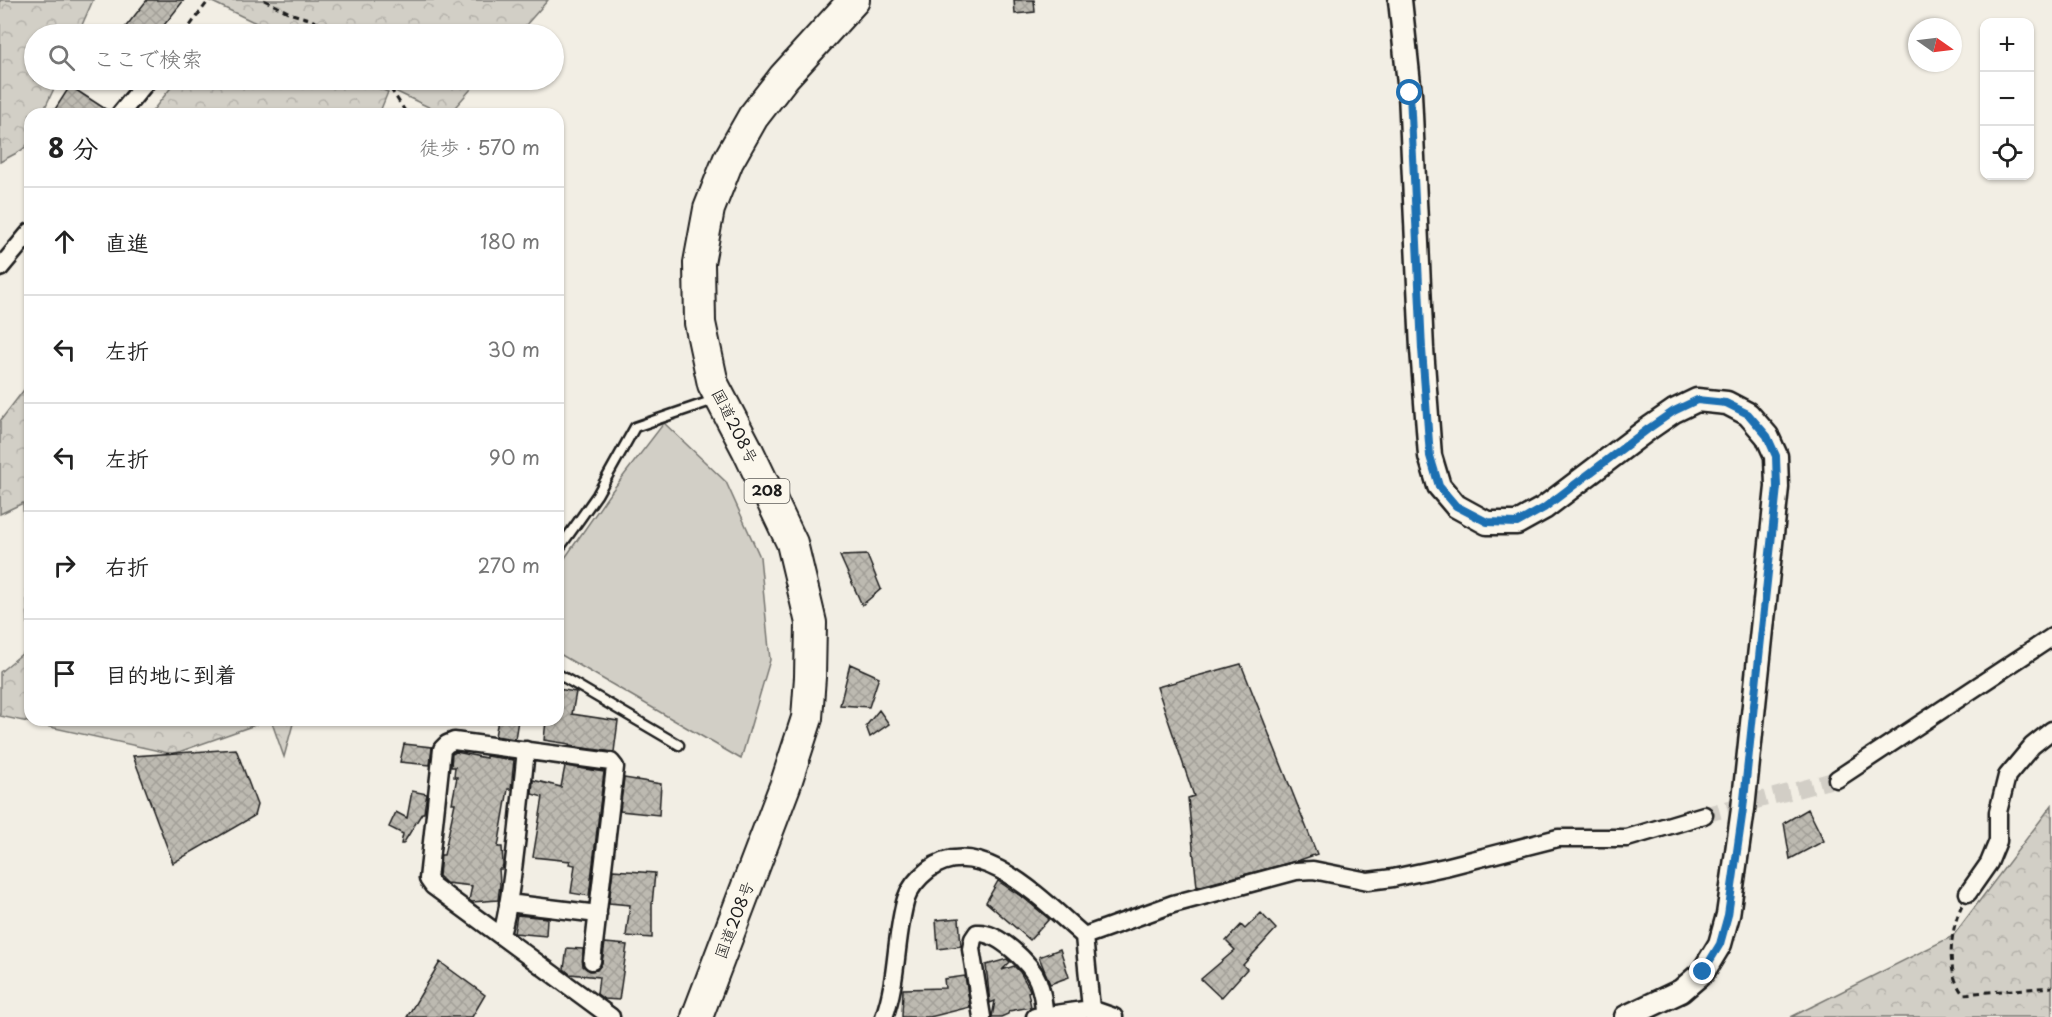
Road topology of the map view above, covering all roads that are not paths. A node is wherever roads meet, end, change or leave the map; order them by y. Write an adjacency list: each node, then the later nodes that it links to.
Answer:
1 (854, 0): 7 (highway, 国道208号 / 208)
2 (1401, 0): 29 (street)
3 (140, 90): 4 (street)
4 (125, 108)
5 (24, 239): 6 (street)
6 (0, 268)
7 (720, 398): 8 (lane); 25 (highway, 国道208号 / 208)
8 (564, 542)
9 (2052, 637): 14 (street)
10 (564, 678): 12 (lane)
11 (2052, 730): 16 (street)
12 (679, 745)
13 (526, 750): 17 (street); 18 (street); 19 (street)
14 (1837, 779)
15 (1704, 815): 20 (street)
16 (1968, 893)
17 (508, 903): 18 (street); 19 (street)
18 (598, 914): 21 (street)
19 (500, 935): 24 (street)
20 (1084, 936): 22 (street); 26 (street)
21 (592, 961)
22 (1091, 1009): 23 (street); 28 (street)
23 (1039, 1016): 27 (street)
24 (611, 1017)
25 (697, 1017)
26 (885, 1017)
27 (982, 1017)
28 (1114, 1017)
29 (1626, 1017)

